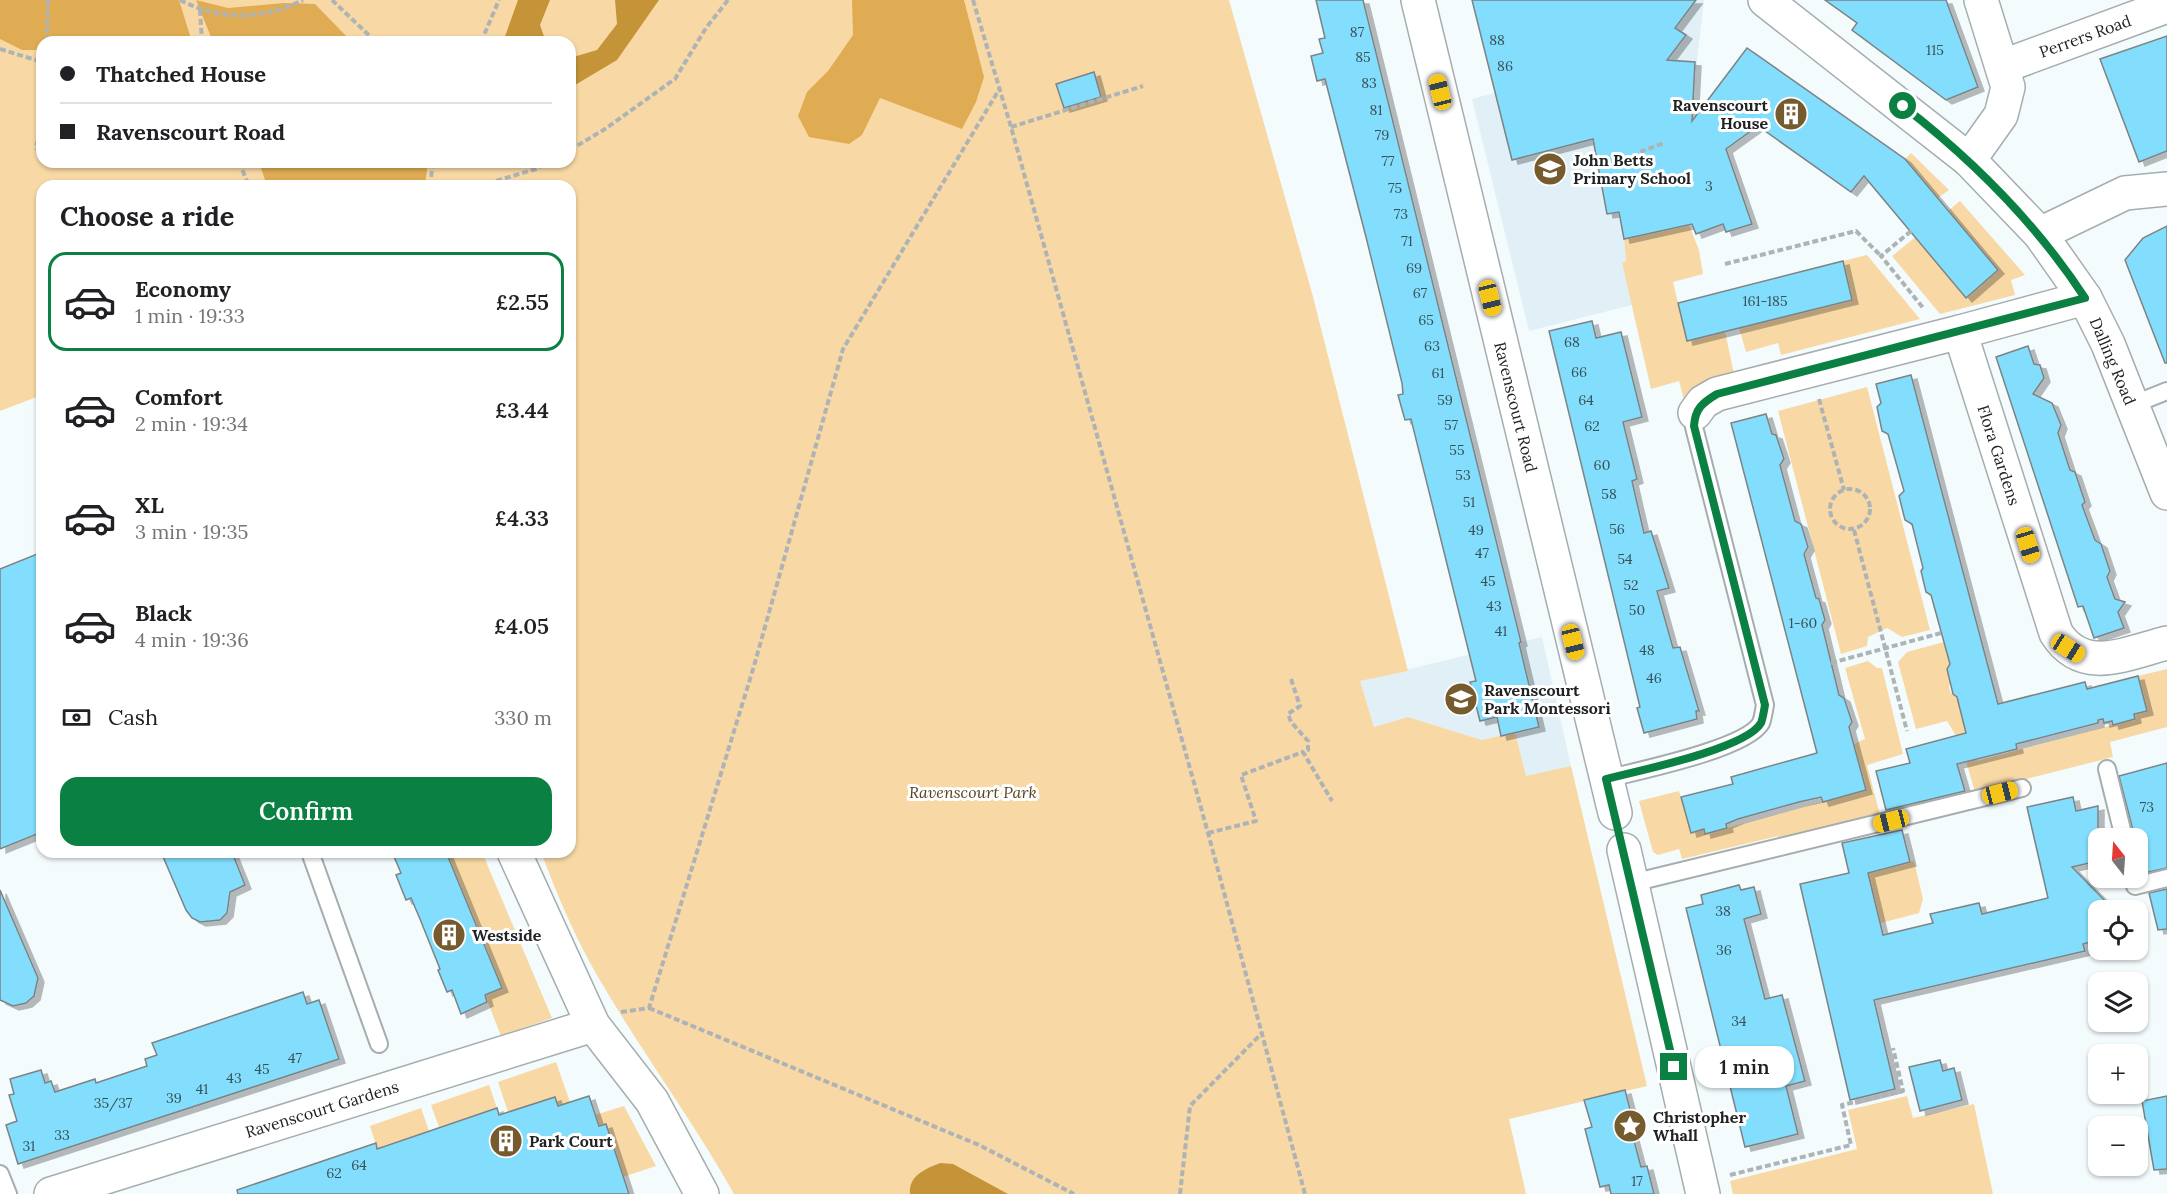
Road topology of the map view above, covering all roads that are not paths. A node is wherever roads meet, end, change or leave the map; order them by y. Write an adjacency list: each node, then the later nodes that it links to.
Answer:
1 (1418, 0): 17 (street, Ravenscourt Road)
2 (1765, 0): 6 (street, Dalling Road)
3 (1981, 0): 5 (street)
4 (2167, 6): 5 (street, Perrers Road)
5 (2004, 66): 6 (street)
6 (1969, 160): 8 (street, Dalling Road)
7 (2167, 189): 8 (street)
8 (2040, 234): 9 (street, Dalling Road)
9 (2085, 298): 10 (street); 12 (street, Dalling Road)
10 (1953, 334): 13 (street); 15 (street, Flora Gardens)
11 (2167, 391): 12 (lane)
12 (2132, 405): 14 (street, Dalling Road)
13 (1695, 413): 17 (lane)
14 (2167, 490)
15 (2167, 643)
16 (2107, 769): 20 (lane)
17 (1606, 779): 19 (street, Ravenscourt Road)
18 (2022, 788): 25 (lane)
19 (1615, 813): 21 (lane)
20 (2122, 828)
21 (1624, 850): 25 (street)
22 (312, 858): 28 (lane)
23 (517, 858): 27 (street)
24 (2167, 878): 26 (lane)
25 (1632, 883): 30 (street)
26 (2148, 883)
27 (593, 1024): 32 (street, Ravenscourt Gardens); 33 (street)
28 (379, 1044)
29 (0, 1174): 31 (lane)
30 (1701, 1188)
31 (8, 1194)
32 (51, 1194)
33 (702, 1194)

